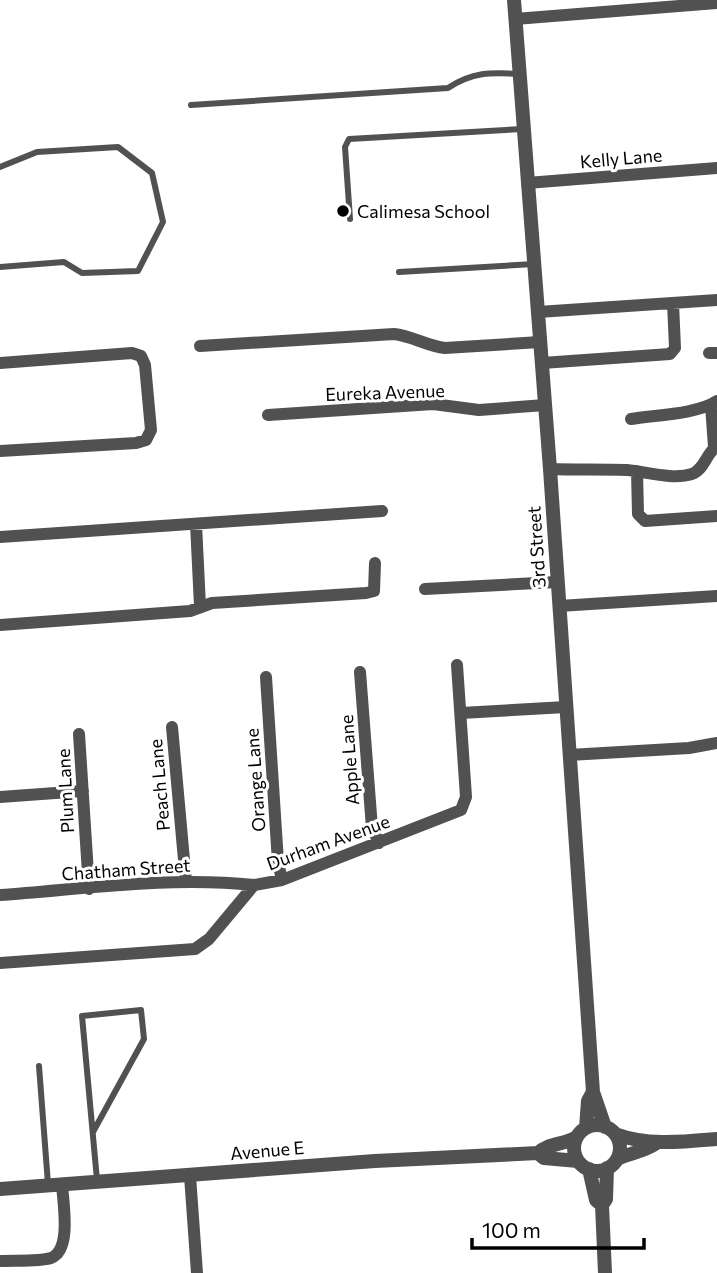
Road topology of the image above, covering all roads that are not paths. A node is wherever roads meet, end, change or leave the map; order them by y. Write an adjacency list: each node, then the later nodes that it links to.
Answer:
1 (514, 0): 3 (street, 3rd Street)
2 (717, 3): 3 (street)
3 (516, 19): 4 (street, 3rd Street)
4 (519, 74): 5 (lane); 6 (street, 3rd Street)
5 (191, 105)
6 (522, 129): 9 (street, 3rd Street); 10 (lane)
7 (0, 167): 12 (lane)
8 (717, 168): 9 (street, Kelly Lane)
9 (527, 183): 11 (street, 3rd Street)
10 (350, 219)
11 (534, 264): 13 (lane); 16 (street, 3rd Street)
12 (0, 267)
13 (399, 272)
14 (717, 300): 15 (street)
15 (673, 303): 16 (street); 20 (street)
16 (538, 312): 17 (street, 3rd Street)
17 (540, 342): 18 (street); 20 (street, 3rd Street)
18 (200, 346)
19 (0, 363): 26 (street)
20 (542, 363): 22 (street, 3rd Street)
21 (714, 403): 24 (street); 25 (street)
22 (545, 405): 23 (street, Eureka Avenue); 27 (street, 3rd Street)
23 (268, 415)
24 (631, 419)
25 (716, 447): 28 (street)
26 (0, 451)
27 (550, 470): 28 (street); 34 (street, 3rd Street)
28 (637, 471): 30 (street)
29 (382, 511): 31 (street)
30 (717, 516)
31 (196, 524): 32 (street); 37 (street)
32 (0, 537)
33 (375, 563): 37 (street)
34 (557, 582): 35 (street); 38 (street, 3rd Street)
35 (425, 589)
36 (717, 596): 38 (street)
37 (200, 606): 39 (street)
38 (559, 606): 43 (street, 3rd Street)
39 (0, 625)
40 (457, 665): 44 (street, Durham Avenue)
41 (360, 672): 51 (street, Apple Lane)
42 (265, 677): 52 (street, Orange Lane)
43 (566, 707): 44 (street); 48 (street, 3rd Street)
44 (461, 713): 51 (street, Durham Avenue)
45 (172, 727): 53 (street, Peach Lane)
46 (79, 734): 49 (street, Plum Lane)
47 (717, 743): 48 (street)
48 (569, 755): 59 (street, 3rd Street)
49 (83, 791): 50 (street); 55 (street, Plum Lane)
50 (0, 797)
51 (379, 843): 52 (street, Durham Avenue)
52 (282, 880): 54 (street, Durham Avenue)
53 (186, 882): 54 (street, Chatham Street); 55 (street, Chatham Street)
54 (254, 885): 57 (street, Durham Avenue)
55 (89, 889): 56 (street, Chatham Street)
56 (0, 895)
57 (0, 963)
58 (39, 1066): 70 (lane)
59 (593, 1091): 60 (street, 3rd Street); 62 (street, 3rd Street)
60 (610, 1131): 62 (street); 64 (street); 66 (street)
61 (93, 1132): 61 (lane); 69 (lane)
62 (581, 1132): 65 (street, Avenue E); 67 (street)
63 (717, 1139): 64 (street)
64 (655, 1144): 66 (street)
65 (538, 1153): 67 (street, Avenue E); 68 (street, Avenue E)
66 (612, 1163): 67 (street); 72 (street)
67 (583, 1165): 72 (street)
68 (190, 1176): 69 (street, Avenue E); 74 (street)
69 (97, 1182): 70 (street, Avenue E)
70 (55, 1185): 71 (street, Avenue E); 73 (street)
71 (0, 1189)
72 (602, 1205): 75 (street)
73 (0, 1262)
74 (197, 1273)
75 (605, 1273)

